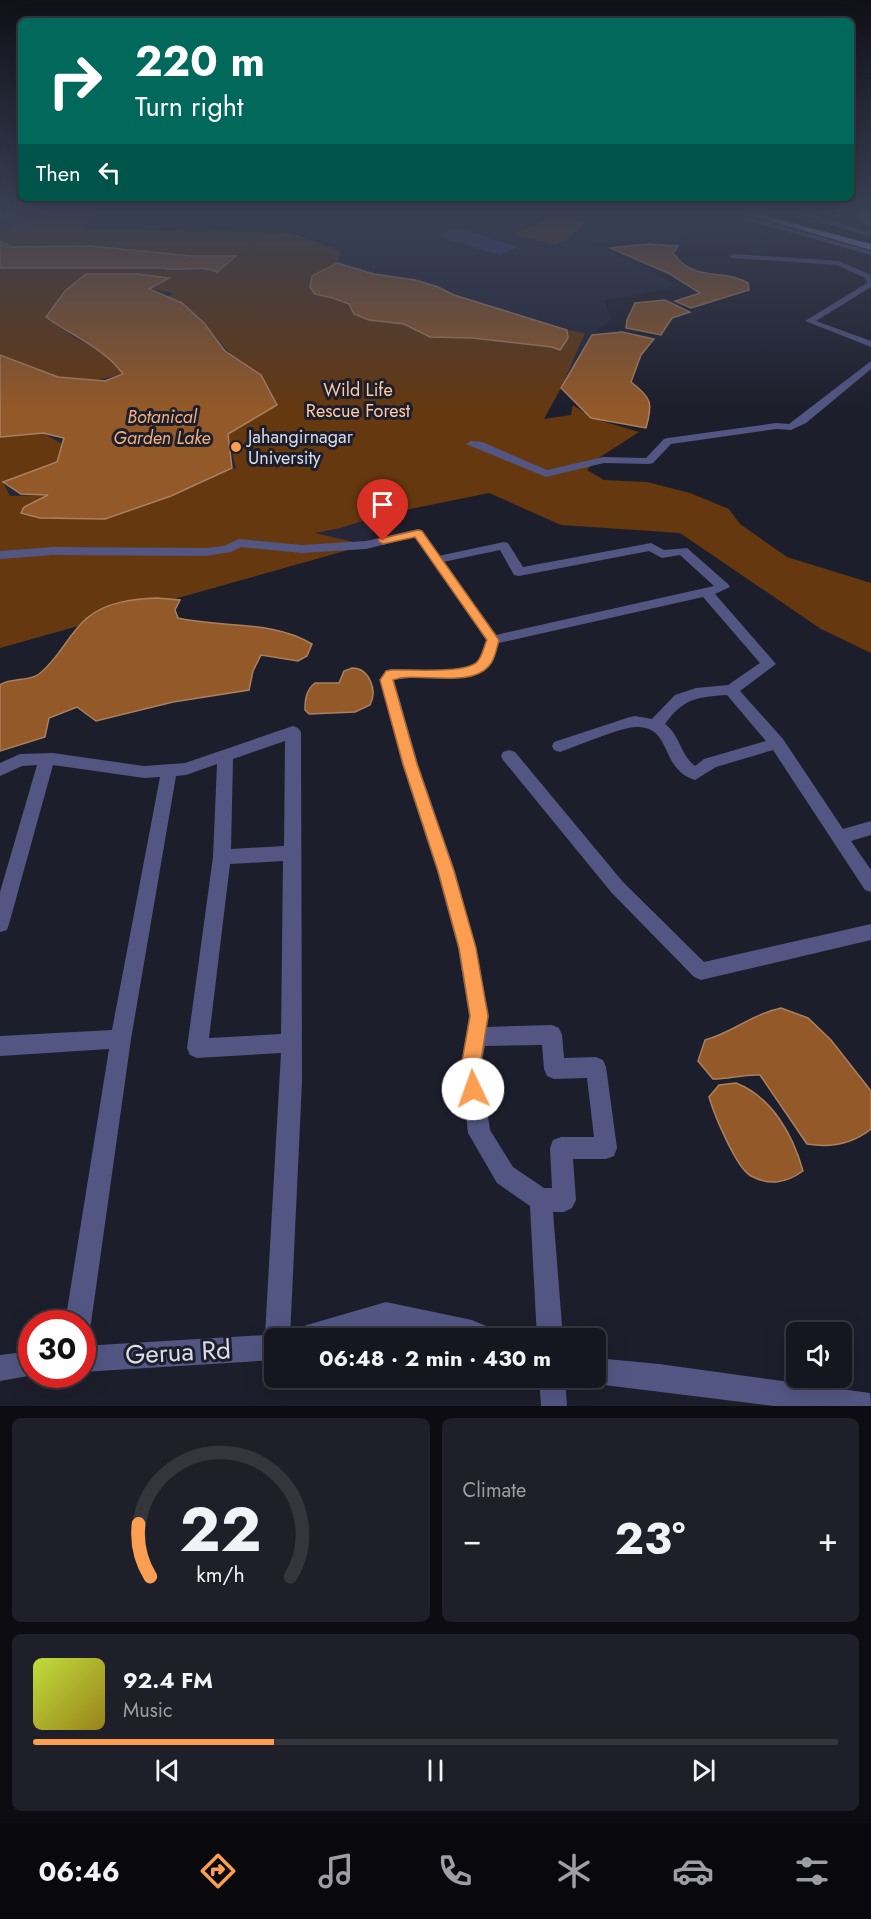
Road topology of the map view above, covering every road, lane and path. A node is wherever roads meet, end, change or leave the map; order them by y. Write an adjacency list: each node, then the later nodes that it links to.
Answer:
1 (871, 284): 2 (street)
2 (871, 344)
3 (871, 364): 4 (street)
4 (471, 444)
5 (0, 555): 6 (street)
6 (435, 560): 7 (street); 8 (street)
7 (706, 592): 8 (street); 9 (street)
8 (493, 640): 25 (street)
9 (731, 690): 10 (street); 11 (street)
10 (656, 725): 11 (street); 12 (street)
11 (777, 743): 19 (street)
12 (560, 746)
13 (225, 756): 17 (street); 20 (street); 21 (street)
14 (509, 756): 24 (street)
15 (47, 759): 16 (street); 17 (street); 23 (street)
16 (0, 770)
17 (169, 770): 26 (street)
18 (871, 828): 19 (street)
19 (840, 837): 22 (street)
20 (293, 853): 21 (street); 27 (street)
21 (222, 857): 27 (street)
22 (871, 885)
23 (0, 924)
24 (871, 932)
25 (476, 1037): 29 (street); 29 (street)
26 (121, 1039): 28 (street); 30 (street)
27 (291, 1044): 31 (street)
28 (0, 1046)
29 (541, 1200): 34 (street)
30 (80, 1310)
31 (278, 1328)
32 (340, 1328): 33 (street)
33 (449, 1328)
34 (549, 1328)
35 (264, 1347): 36 (street, Gerua Rd)
36 (96, 1358)
37 (18, 1366): 38 (street)
38 (0, 1368)
39 (606, 1372): 42 (street)
40 (553, 1388): 41 (street)
41 (554, 1406)
42 (870, 1406)

